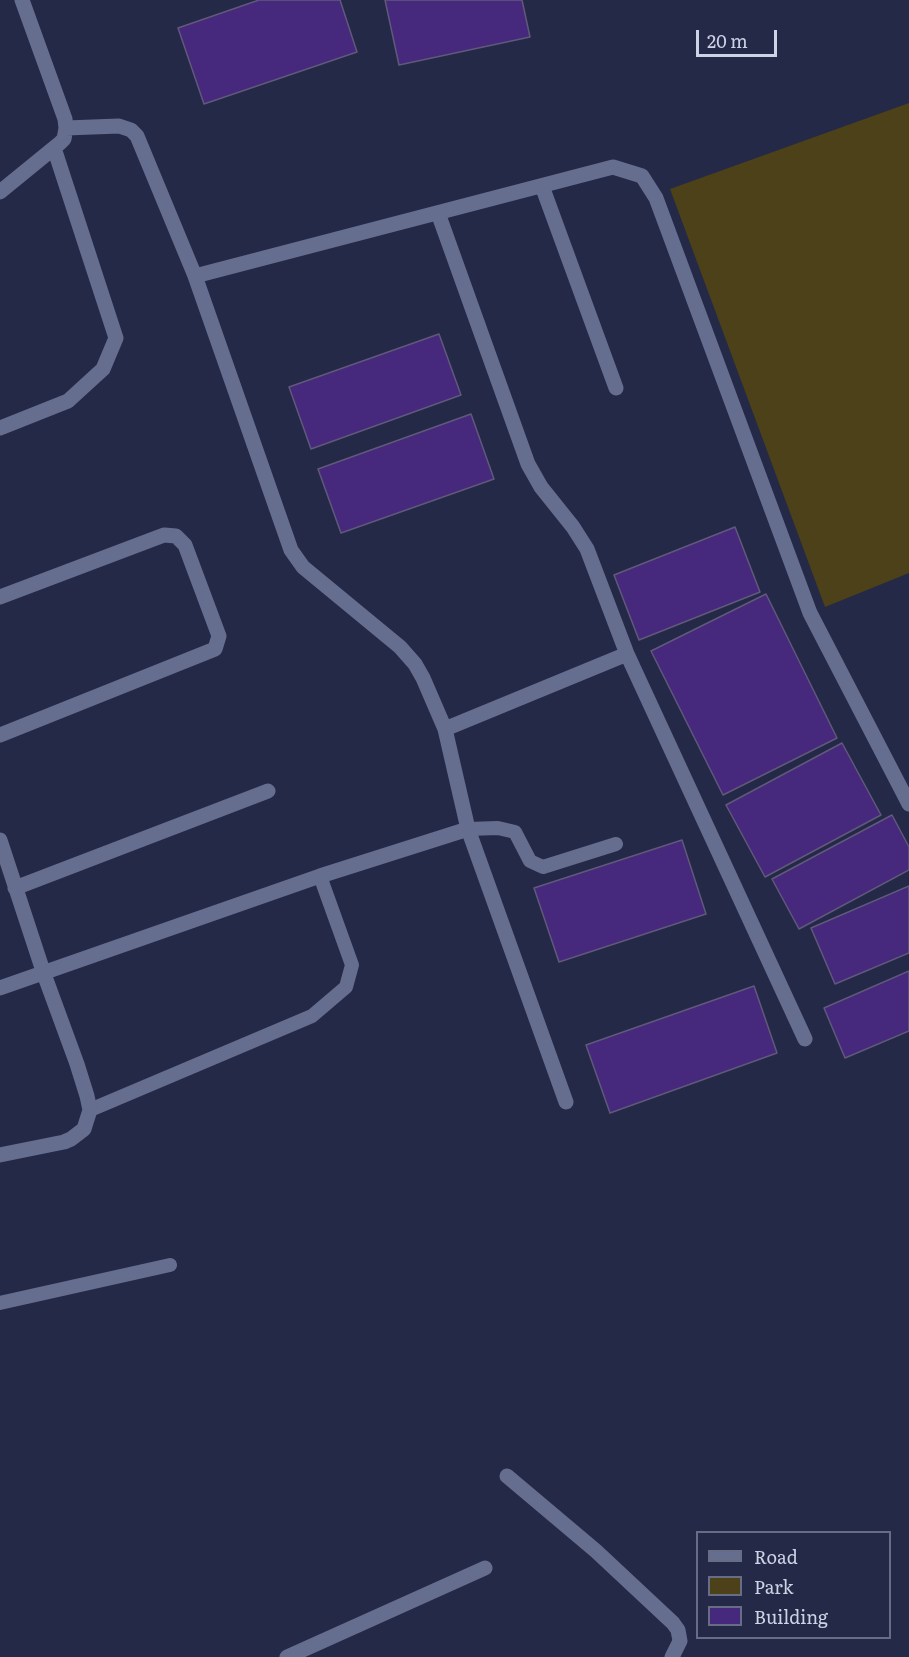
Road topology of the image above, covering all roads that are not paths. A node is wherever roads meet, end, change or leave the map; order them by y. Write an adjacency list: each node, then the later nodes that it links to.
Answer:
1 (22, 0): 2 (street)
2 (66, 128): 3 (street); 7 (street)
3 (54, 148): 5 (street); 9 (street)
4 (542, 186): 6 (street); 8 (street); 15 (street)
5 (0, 192)
6 (438, 213): 7 (street); 11 (street)
7 (195, 276): 12 (street)
8 (616, 388)
9 (0, 428)
10 (0, 597): 13 (street)
11 (627, 654): 12 (street); 23 (street)
12 (445, 729): 16 (street)
13 (0, 735)
14 (268, 791): 20 (street)
15 (909, 804)
16 (468, 829): 18 (lane); 19 (street); 24 (street)
17 (0, 840): 20 (street)
18 (616, 844)
19 (320, 876): 21 (street); 25 (lane)
20 (15, 888): 21 (street)
21 (44, 974): 22 (street); 25 (street)
22 (0, 988)
23 (805, 1039)
24 (566, 1102)
25 (90, 1110): 26 (street)
26 (0, 1155)
27 (170, 1265): 28 (lane)
28 (0, 1303)
29 (507, 1476): 32 (street)
30 (485, 1568): 31 (street)
31 (287, 1657)
32 (672, 1657)

